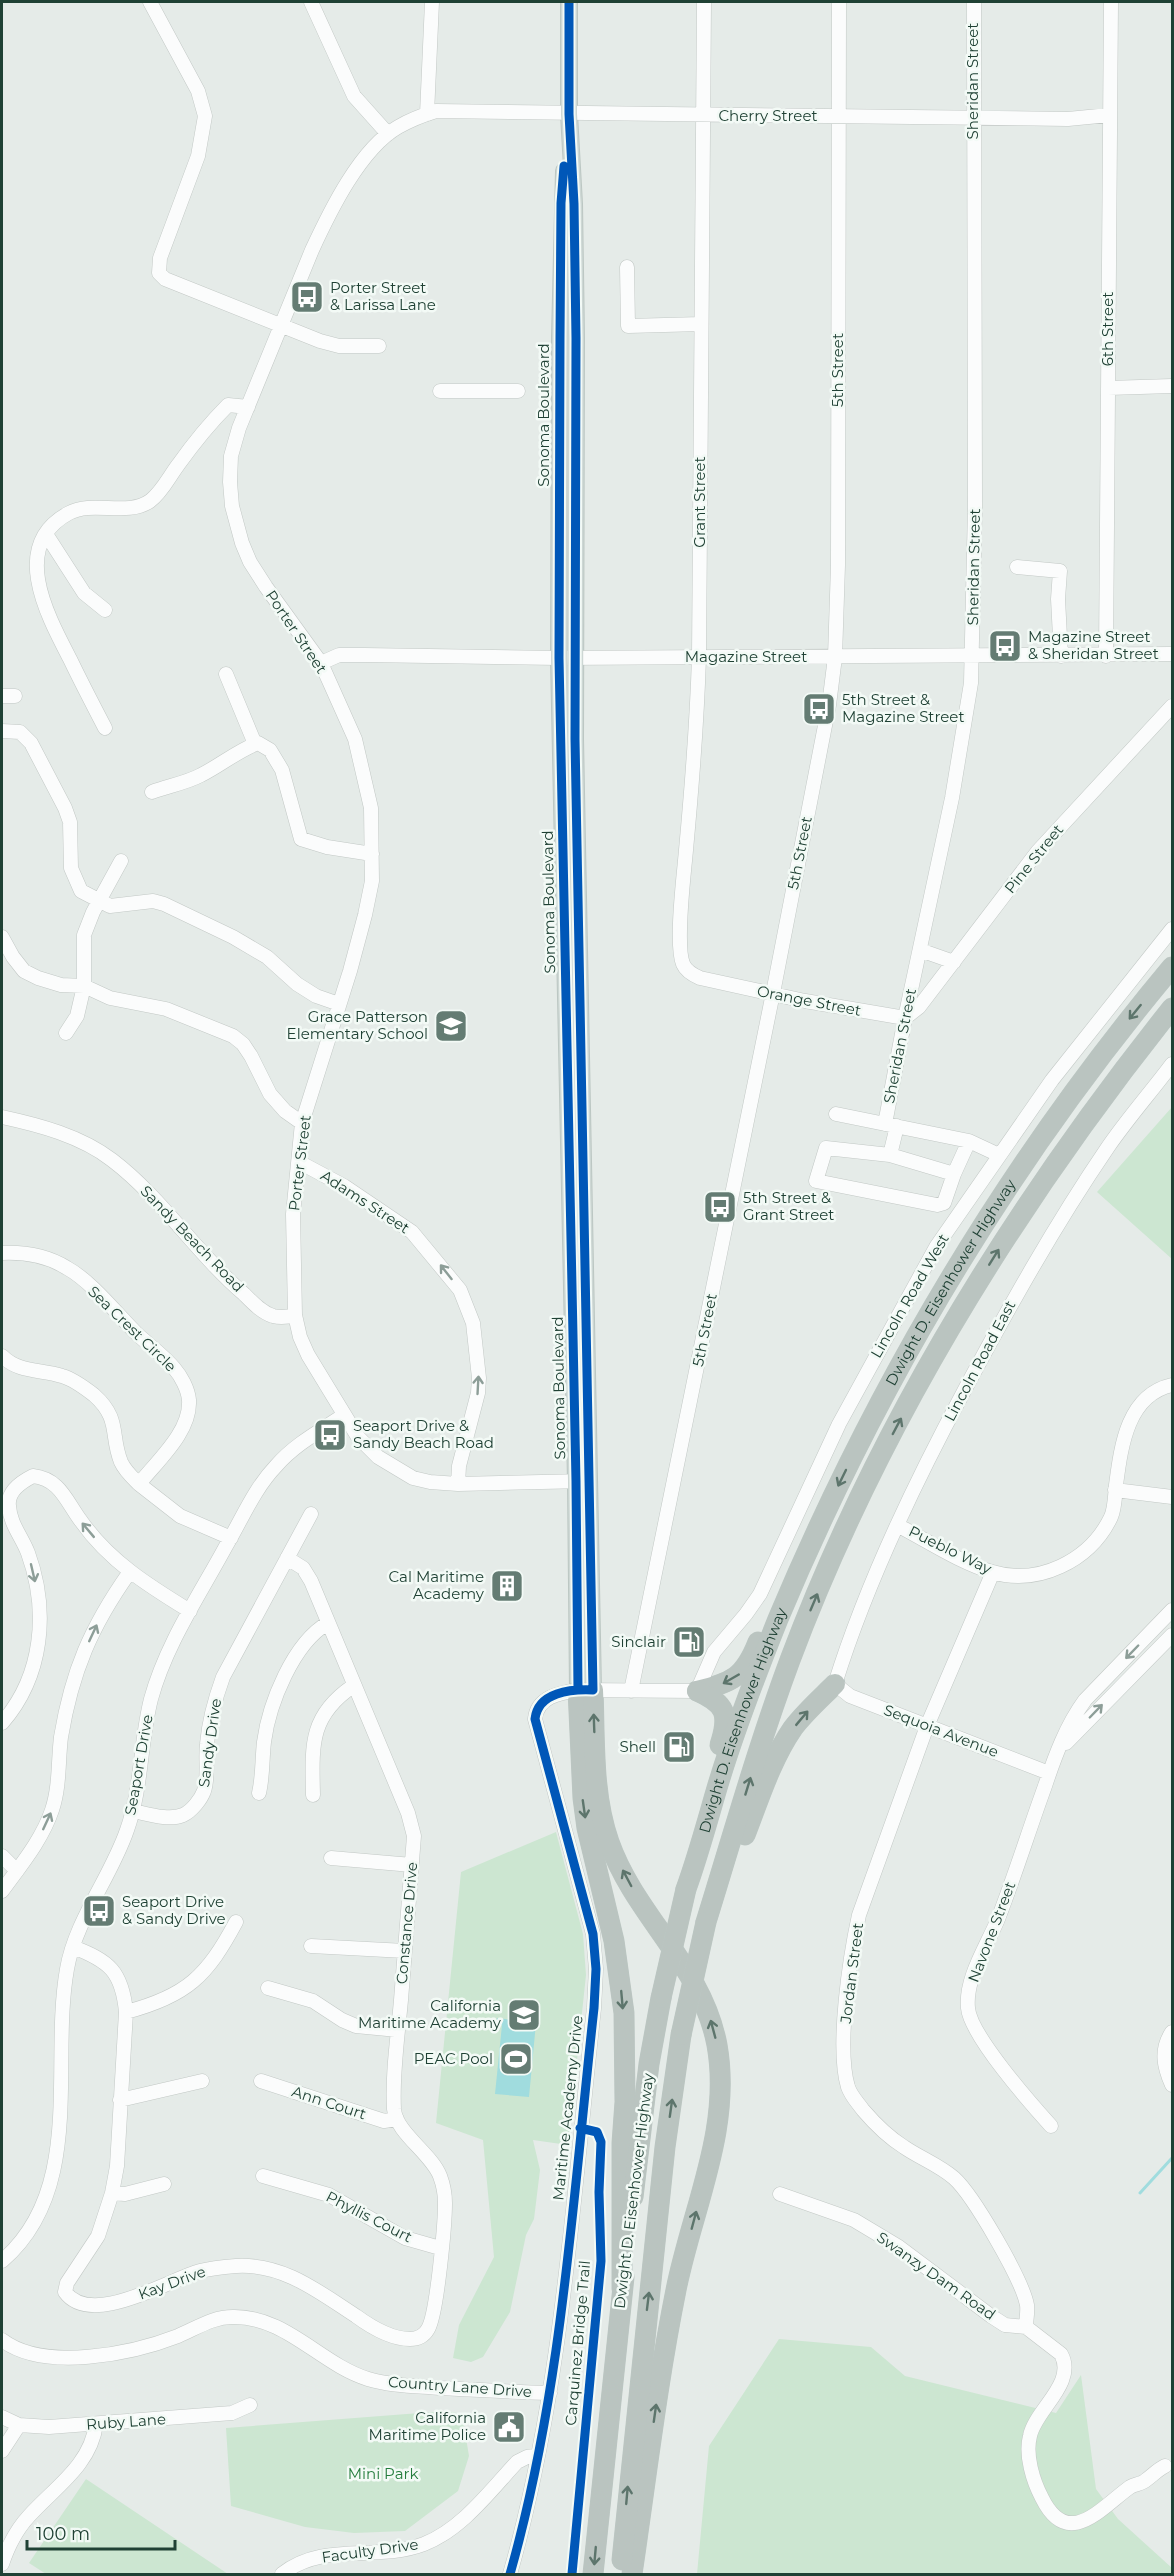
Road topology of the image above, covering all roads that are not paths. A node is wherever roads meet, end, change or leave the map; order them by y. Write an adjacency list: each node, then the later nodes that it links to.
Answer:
1 (150, 2): 18 (street)
2 (311, 2): 15 (street)
3 (432, 2): 9 (street)
4 (569, 2): 10 (main road, Sonoma Boulevard)
5 (704, 2): 11 (street, Grant Street)
6 (839, 2): 13 (street, 5th Street)
7 (974, 2): 14 (street, Sheridan Street)
8 (1111, 2): 12 (street, 6th Street)
9 (427, 114): 10 (street, Cherry Street); 15 (street, Porter Street)
10 (569, 114): 11 (street, Cherry Street); 31 (main road, Sonoma Boulevard)
11 (703, 115): 13 (street, Cherry Street); 17 (street, Grant Street)
12 (1109, 115): 14 (street, Cherry Street); 21 (street, 6th Street)
13 (840, 116): 14 (street, Cherry Street); 33 (street, 5th Street)
14 (973, 118): 34 (street, Sheridan Street)
15 (388, 134): 18 (street, Porter Street)
16 (627, 267): 17 (street)
17 (701, 324): 32 (street, Grant Street)
18 (281, 325): 19 (street); 24 (street, Porter Street)
19 (379, 346)
20 (1173, 386): 21 (street)
21 (1108, 388): 30 (street, 6th Street)
22 (441, 391): 23 (street)
23 (518, 391)
24 (248, 407): 25 (street); 35 (street, Porter Street)
25 (46, 534): 27 (street); 38 (street)
26 (1017, 567): 29 (street)
27 (105, 610)
28 (1173, 654): 30 (street, Magazine Street)
29 (1061, 656): 30 (street, Magazine Street); 34 (street, Magazine Street)
30 (1106, 656)
31 (567, 657): 32 (street, Magazine Street); 35 (street, Magazine Street); 72 (main road, Sonoma Boulevard)
32 (699, 657): 33 (street, Magazine Street); 50 (street, Grant Street)
33 (835, 657): 34 (street, Magazine Street); 52 (street, 5th Street)
34 (972, 657): 47 (street, Sheridan Street)
35 (321, 663): 42 (street, Porter Street)
36 (226, 674): 40 (street)
37 (1173, 706): 48 (street, Pine Street)
38 (105, 728)
39 (2, 731): 44 (street)
40 (255, 744): 41 (street); 42 (street)
41 (152, 792)
42 (372, 854): 53 (street, Porter Street)
43 (122, 861): 44 (street)
44 (99, 901): 51 (street); 53 (street)
45 (1173, 929): 64 (street, Lincoln Road West)
46 (2, 937): 51 (street)
47 (920, 950): 48 (street); 55 (street, Sheridan Street)
48 (954, 962): 55 (street, Pine Street)
49 (1173, 967): 77 (highway, Dwight D. Eisenhower Highway, one-way to 77)
50 (715, 981): 52 (street, Orange Street)
51 (84, 986): 56 (street); 60 (street)
52 (773, 993): 55 (street, Orange Street); 91 (street, 5th Street)
53 (339, 1004): 60 (street, Porter Street)
54 (1173, 1008): 107 (highway, Dwight D. Eisenhower Highway, one-way to 54)
55 (905, 1018): 61 (street, Sheridan Street)
56 (66, 1033)
57 (1173, 1064): 79 (street, Lincoln Road East)
58 (836, 1114): 61 (street)
59 (2, 1117): 68 (street, Sandy Beach Road)
60 (302, 1123): 65 (street, Porter Street)
61 (891, 1125): 62 (street); 63 (street, Sheridan Street)
62 (969, 1141): 64 (street); 66 (street)
63 (890, 1155): 66 (street); 66 (street)
64 (999, 1155): 92 (street, Lincoln Road West)
65 (298, 1162): 68 (street, Porter Street); 74 (street, Adams Street, one-way to 65)
66 (954, 1174)
67 (2, 1253): 73 (street, Sea Crest Circle)
68 (296, 1315): 71 (street)
69 (2, 1356): 73 (street)
70 (1173, 1385): 75 (street)
71 (344, 1415): 74 (street); 80 (street, Seaport Drive)
72 (583, 1481): 74 (street); 90 (main road, Sonoma Boulevard)
73 (138, 1484): 80 (street)
74 (458, 1484)
75 (1115, 1490): 76 (street); 82 (street, Pueblo Way)
76 (1173, 1497)
77 (830, 1502): 92 (highway, one-way to 92); 101 (highway, Dwight D. Eisenhower Highway)
78 (311, 1514): 81 (street)
79 (897, 1525): 82 (street, Pueblo Way); 88 (street, Lincoln Road East)
80 (231, 1538): 84 (street, Seaport Drive)
81 (287, 1558): 86 (street, Constance Drive); 99 (street, Sandy Drive)
82 (993, 1572): 94 (street, Jordan Street)
83 (129, 1573): 84 (street); 93 (street, one-way to 93); 104 (street, one-way to 83)
84 (190, 1611): 99 (street, Seaport Drive)
85 (1173, 1611): 95 (street, Navone Street, one-way to 95)
86 (328, 1623): 89 (street, Constance Drive); 97 (street)
87 (1173, 1635): 95 (street, Navone Street, one-way to 87)
88 (835, 1684): 94 (street, Sequoia Avenue); 107 (highway, one-way to 88)
89 (353, 1686): 98 (street); 103 (street, Constance Drive)
90 (586, 1690): 91 (street, Maritime Academy Drive); 127 (highway, one-way to 127); 130 (street, Maritime Academy Drive); 143 (highway, one-way to 90)
91 (631, 1691): 92 (street, Maritime Academy Drive)
92 (697, 1691): 101 (highway)
93 (2, 1723)
94 (927, 1726): 96 (street, Sequoia Avenue); 128 (street, Jordan Street)
95 (1056, 1753): 96 (street, Navone Street)
96 (1049, 1773): 120 (street, Navone Street)
97 (259, 1793)
98 (313, 1795)
99 (133, 1811): 109 (street, Seaport Drive)
100 (2, 1856): 104 (street)
101 (698, 1857): 127 (highway, Dwight D. Eisenhower Highway, bridge)
102 (331, 1858): 103 (street)
103 (412, 1865): 110 (street, Constance Drive)
104 (17, 1870): 105 (street)
105 (2, 1892)
106 (236, 1922): 112 (street)
107 (706, 1922): 142 (highway, Dwight D. Eisenhower Highway, one-way to 107, bridge)
108 (311, 1946): 110 (street)
109 (73, 1947): 112 (street); 126 (street, Seaport Drive)
110 (405, 1951): 113 (street, Constance Drive)
111 (268, 1988): 113 (street)
112 (126, 2012): 118 (street)
113 (398, 2030): 119 (street, Constance Drive)
114 (1173, 2032): 117 (street)
115 (202, 2081): 118 (street)
116 (261, 2081): 119 (street, Ann Court)
117 (1173, 2085)
118 (120, 2100): 123 (street)
119 (397, 2119): 125 (street)
120 (1051, 2126)
121 (263, 2176): 125 (street, Phyllis Court)
122 (164, 2184): 123 (street)
123 (112, 2193): 125 (street, Kay Drive)
124 (780, 2194): 128 (street, Swanzy Dam Road)
125 (441, 2248)
126 (2, 2261)
127 (622, 2289): 141 (highway, Dwight D. Eisenhower Highway, one-way to 141)
128 (1026, 2327): 137 (street)
129 (2, 2340): 130 (street, Country Lane Drive)
130 (550, 2393): 136 (street, Maritime Academy Drive)
131 (250, 2405): 133 (street, Ruby Lane)
132 (2, 2417): 134 (street, Ruby Lane)
133 (96, 2424): 134 (street, Ruby Lane); 138 (street)
134 (19, 2425): 135 (street)
135 (2, 2451)
136 (538, 2456): 139 (street, Faculty Drive); 140 (street, Maritime Academy Drive)
137 (1165, 2466)
138 (2, 2564)
139 (282, 2574)
140 (510, 2574)
141 (593, 2574)
142 (620, 2574)
143 (632, 2574)

